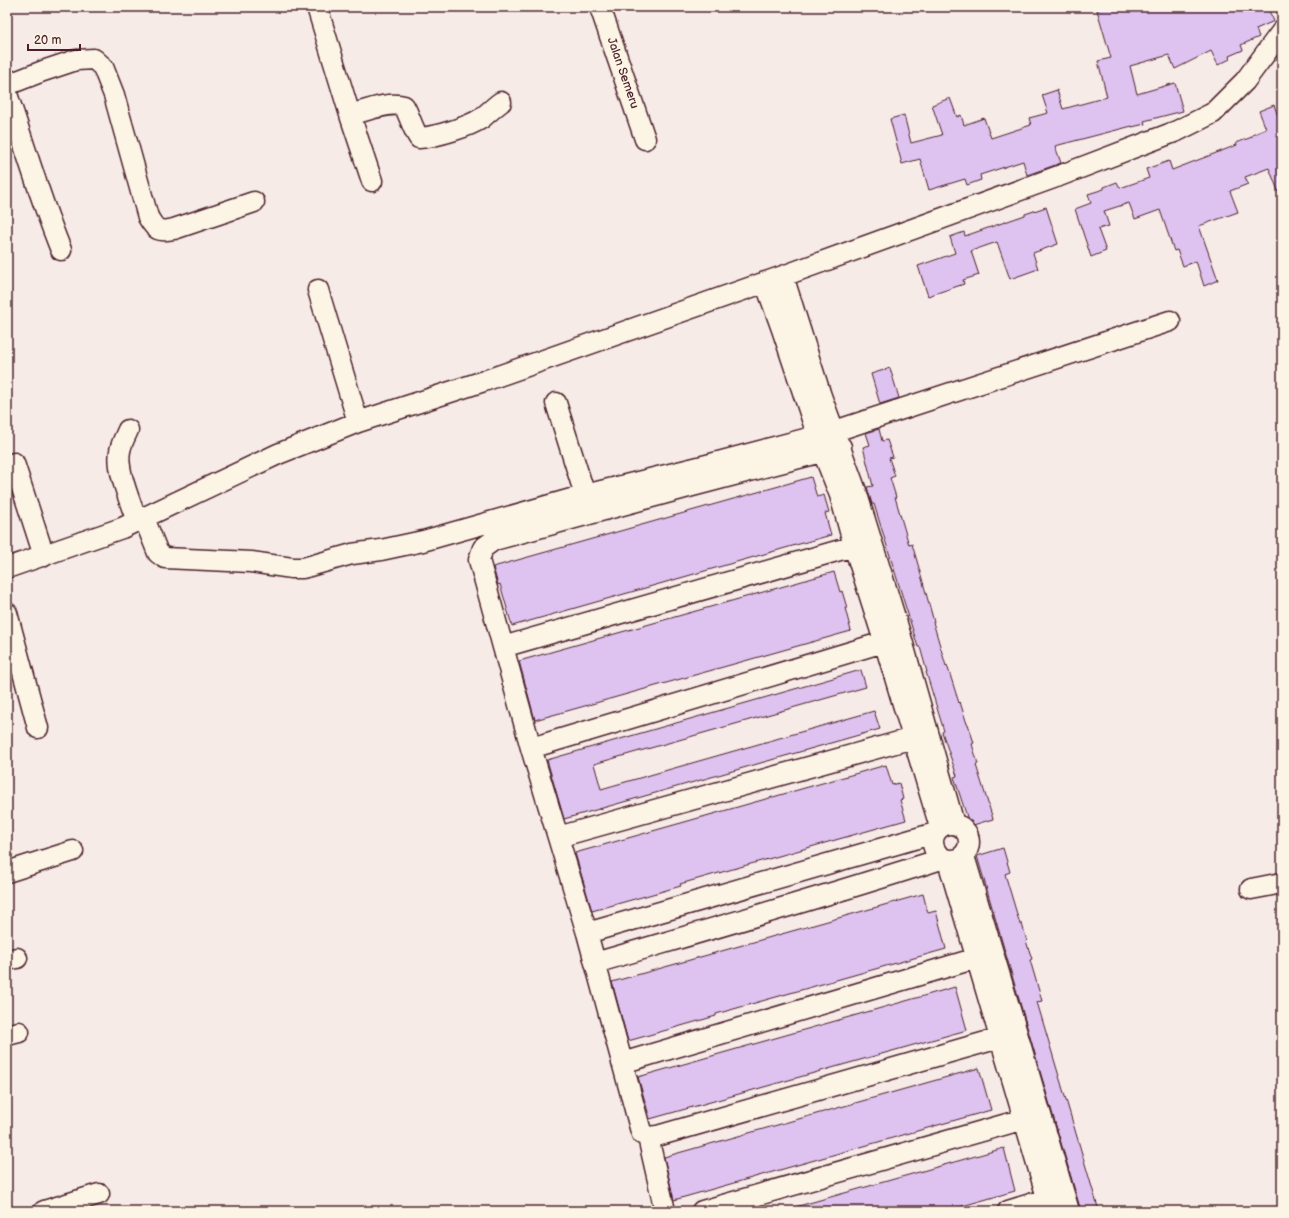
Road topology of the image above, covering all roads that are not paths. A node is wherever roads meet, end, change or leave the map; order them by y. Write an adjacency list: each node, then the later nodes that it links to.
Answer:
1 (317, 7): 7 (street)
2 (600, 7): 8 (street, Jalan Semeru)
3 (1282, 31): 12 (street)
4 (7, 85): 10 (street)
5 (7, 94): 11 (street)
6 (501, 102): 7 (street)
7 (350, 115): 9 (street)
8 (645, 139)
9 (372, 181)
10 (254, 202)
11 (61, 250)
12 (774, 279): 16 (street); 18 (street)
13 (318, 290): 16 (street)
14 (1170, 321): 18 (street)
15 (556, 403): 20 (street)
16 (358, 422): 21 (street)
17 (128, 430): 21 (street)
18 (829, 441): 20 (street); 22 (street); 26 (street); 27 (street)
19 (14, 463): 23 (street)
20 (585, 495): 21 (street)
21 (140, 520): 23 (street)
22 (854, 546): 26 (street); 27 (street)
23 (44, 556): 24 (street)
24 (7, 568)
25 (7, 613): 28 (street)
26 (893, 639): 29 (street); 30 (street); 31 (street)
27 (503, 647): 30 (street)
28 (38, 728)
29 (913, 738): 31 (street); 32 (street)
30 (531, 748): 32 (street)
31 (943, 828): 34 (street); 34 (street); 36 (street)
32 (558, 837): 40 (street)
33 (73, 851): 35 (street)
34 (951, 858): 39 (street); 41 (street); 43 (street)
35 (7, 872)
36 (763, 882): 39 (street); 40 (street)
37 (1282, 883): 38 (street)
38 (1251, 889)
39 (773, 910): 42 (street)
40 (587, 933): 42 (street)
41 (977, 958): 43 (street); 44 (street)
42 (595, 963): 44 (street)
43 (1009, 1035): 45 (street); 46 (street); 53 (street)
44 (622, 1063): 46 (street)
45 (1024, 1119): 48 (street); 51 (street)
46 (648, 1137): 50 (street)
47 (99, 1194): 49 (street)
48 (1049, 1205): 52 (street)
49 (44, 1211)
50 (665, 1211)
51 (702, 1211)
52 (1008, 1211)
53 (1069, 1211)

